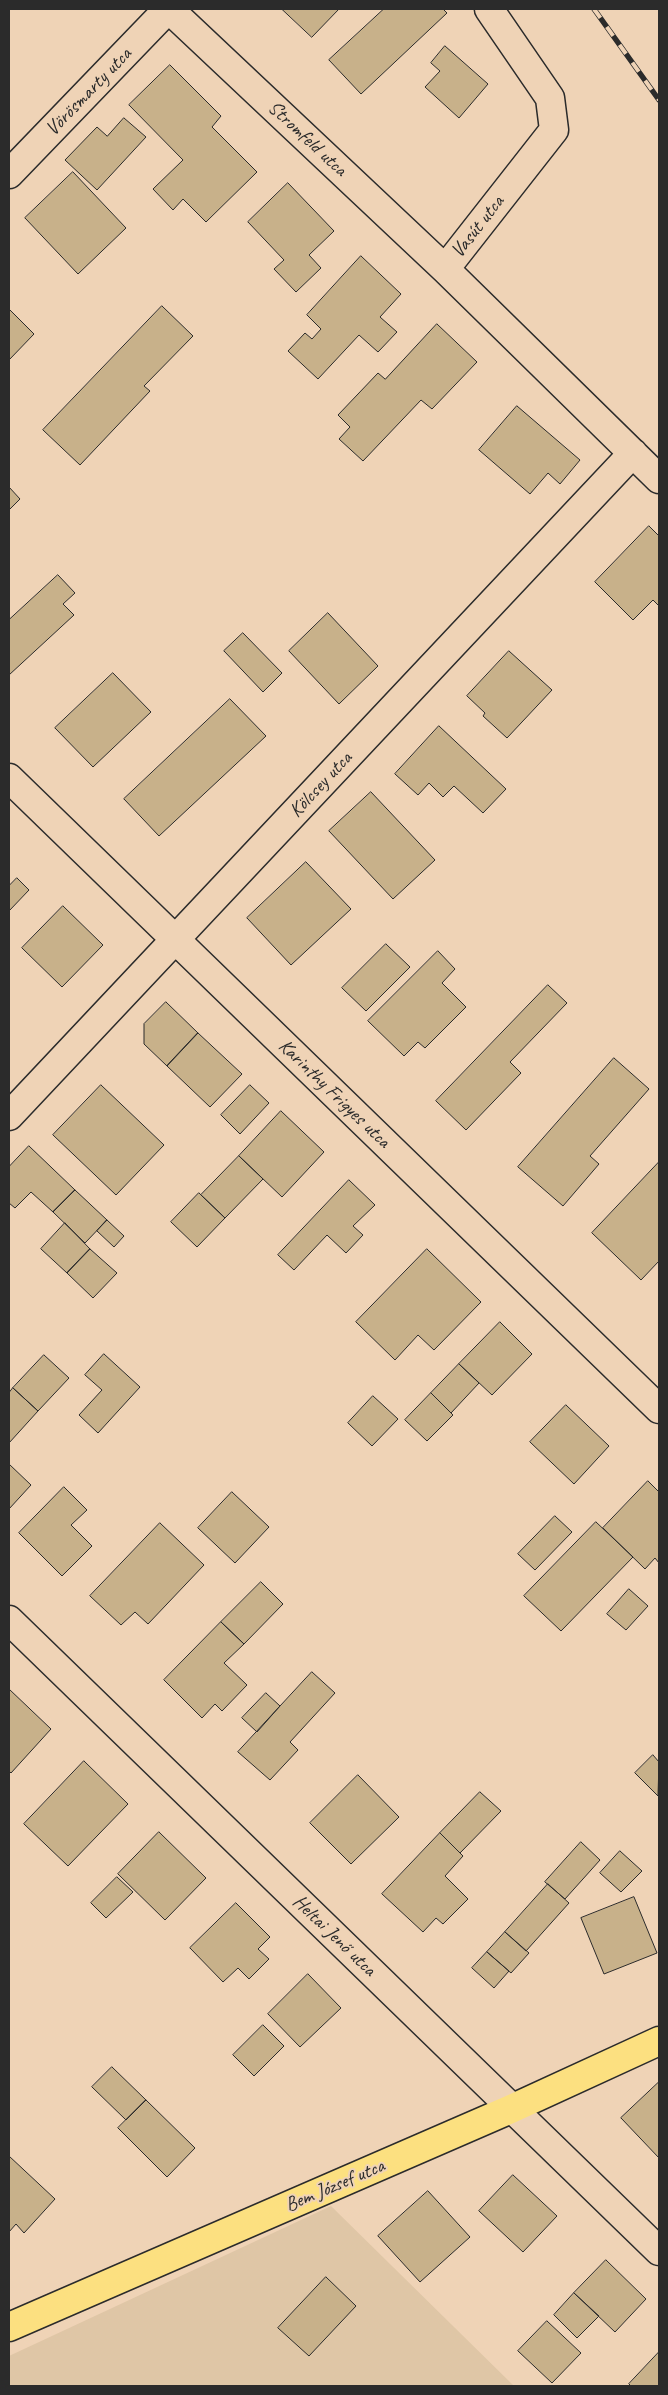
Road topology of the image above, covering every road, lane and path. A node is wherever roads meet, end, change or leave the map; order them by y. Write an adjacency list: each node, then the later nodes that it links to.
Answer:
1 (169, 9): 3 (street, Vörösmarty utca); 4 (street, Stromfeld utca)
2 (489, 9): 4 (street, Vasút utca)
3 (9, 174)
4 (445, 270): 5 (street, Vasút utca)
5 (633, 453): 6 (street, Vasút utca); 8 (street, Kölcsey utca)
6 (659, 479)
7 (9, 778): 8 (street, Karinthy Frigyes utca)
8 (176, 939): 9 (street, Kölcsey utca); 10 (street, Karinthy Frigyes utca)
9 (9, 1116)
10 (659, 1410)
11 (9, 1620): 13 (street, Heltai Jenő utca)
12 (659, 2041): 13 (main road, Bem József utca)
13 (511, 2109): 14 (street, Heltai Jenő utca); 15 (main road, Bem József utca)
14 (659, 2251)
15 (9, 2327)

